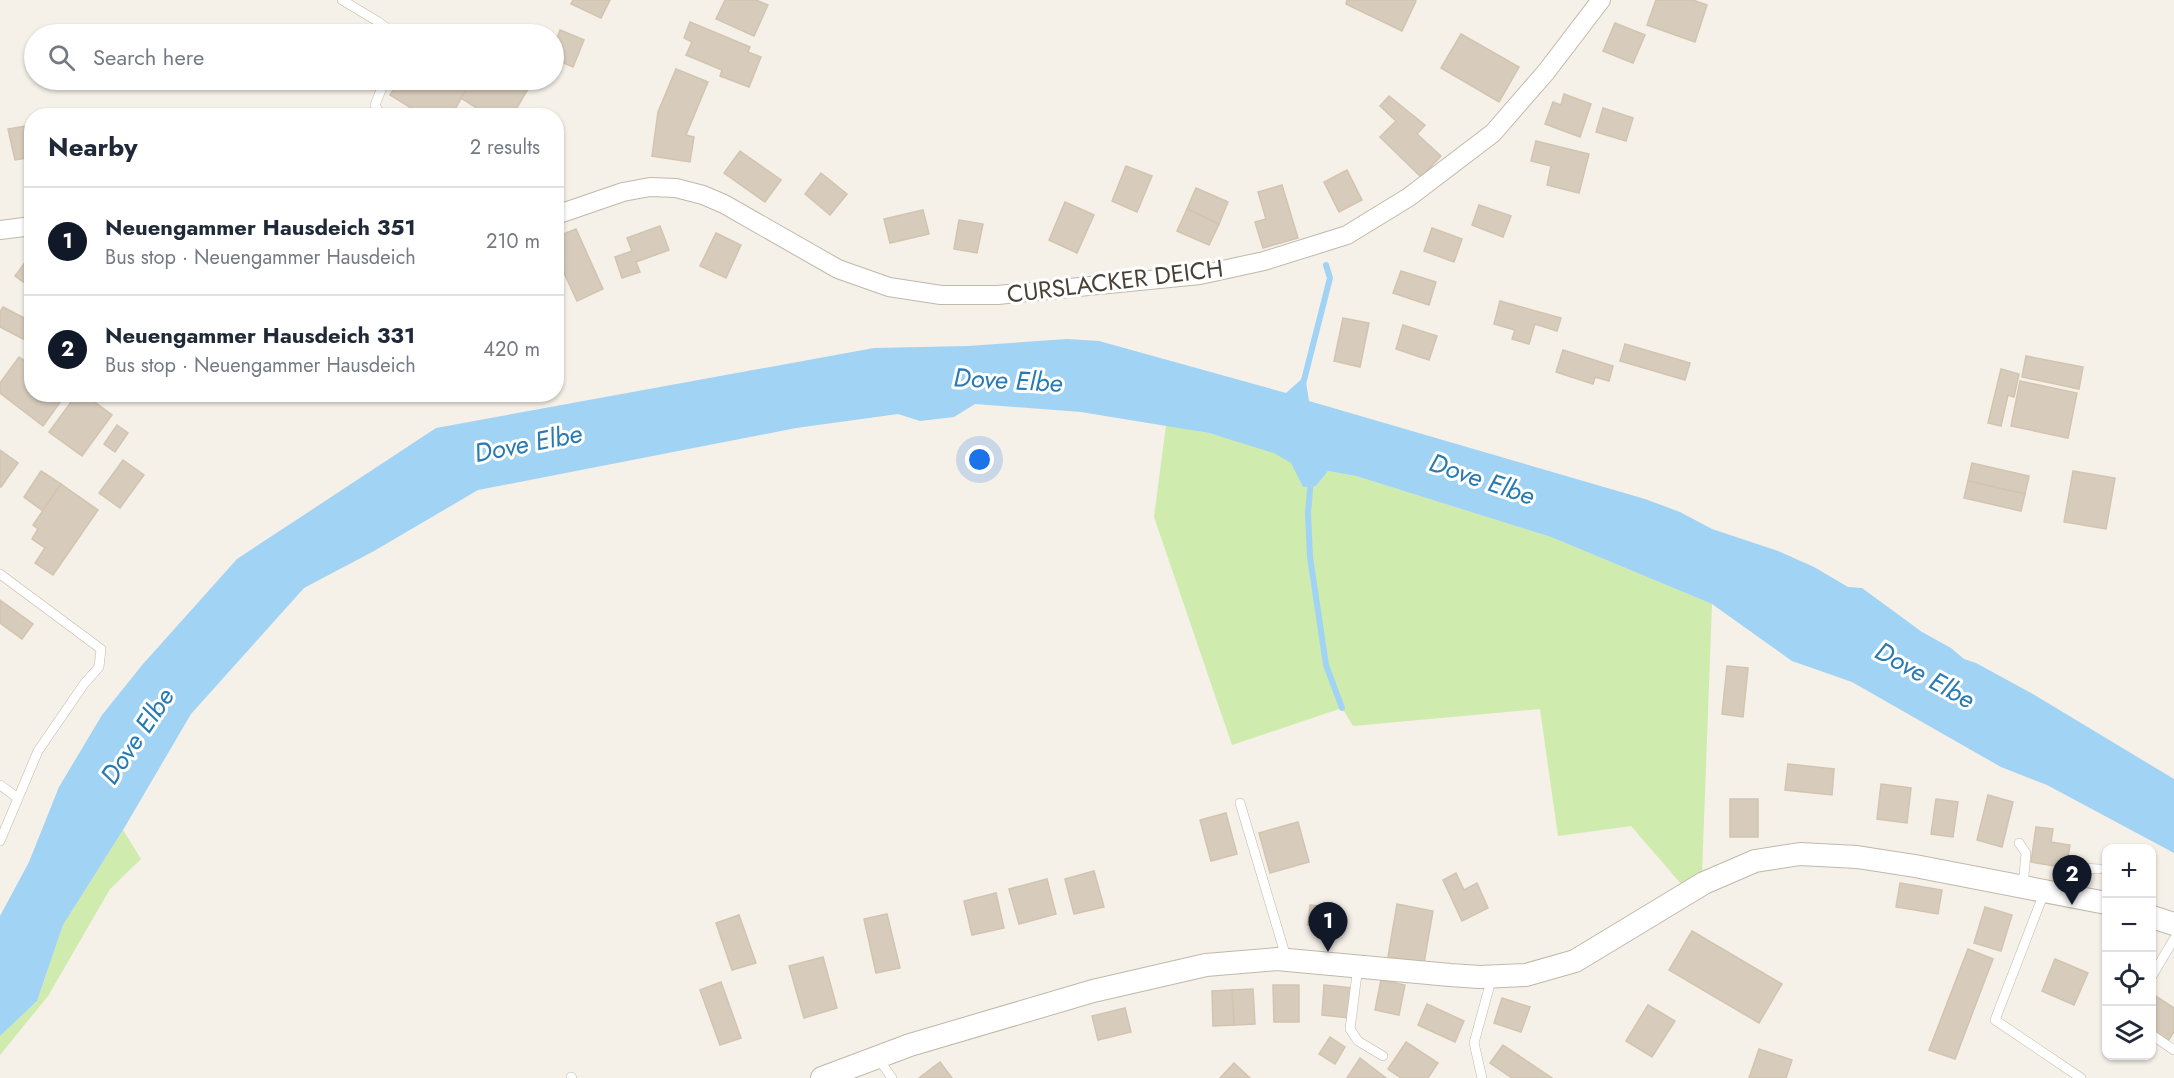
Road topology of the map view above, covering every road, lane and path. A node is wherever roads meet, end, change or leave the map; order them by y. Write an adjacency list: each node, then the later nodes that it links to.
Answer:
1 (342, 0): 3 (lane)
2 (1601, 0): 6 (street, CURSLACKER DEICH)
3 (381, 24)
4 (381, 90): 5 (lane)
5 (377, 108)
6 (564, 212)
7 (24, 227): 8 (street)
8 (0, 230)
9 (0, 574): 11 (lane)
10 (0, 784): 11 (lane)
11 (18, 798): 13 (lane)
12 (1240, 803): 23 (lane)
13 (0, 841)
14 (2019, 843): 16 (lane)
15 (2099, 869): 18 (lane)
16 (2023, 886): 17 (street); 26 (street)
17 (2045, 891): 18 (street); 34 (lane)
18 (2073, 896): 19 (street)
19 (2102, 902)
20 (2156, 919): 21 (street)
21 (2174, 924)
22 (2174, 939): 25 (lane)
23 (1286, 960): 24 (street); 30 (street)
24 (1358, 966): 26 (street); 29 (lane)
25 (2156, 968)
26 (1492, 977): 33 (lane)
27 (2156, 1038): 28 (lane)
28 (2174, 1050)
29 (1383, 1056)
30 (878, 1057): 31 (street); 32 (lane)
31 (822, 1078)
32 (892, 1078)
33 (1482, 1078)
34 (2081, 1078)

